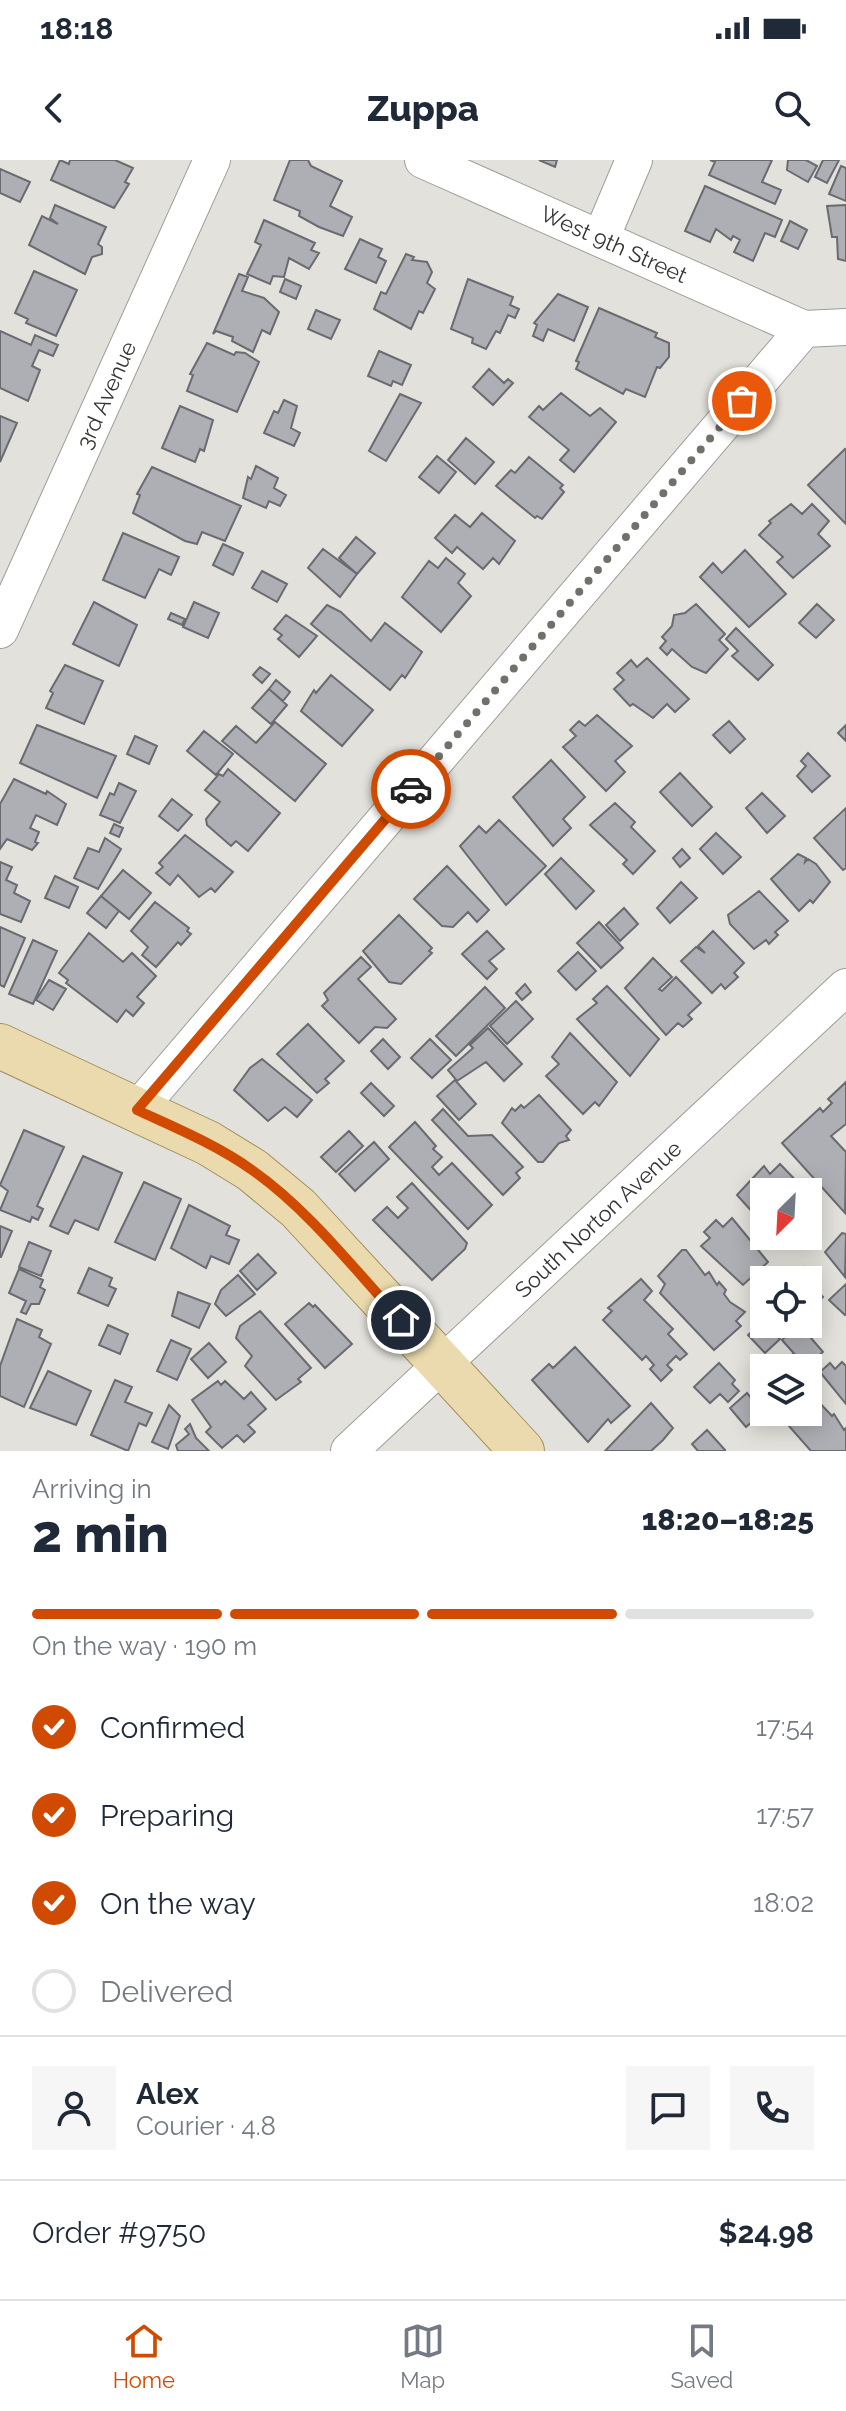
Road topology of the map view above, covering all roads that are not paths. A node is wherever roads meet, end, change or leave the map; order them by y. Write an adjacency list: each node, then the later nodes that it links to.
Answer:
1 (212, 160): 7 (street, 3rd Avenue)
2 (423, 160): 4 (street, West 9th Street)
3 (634, 160): 4 (street)
4 (601, 238): 6 (street, West 9th Street)
5 (846, 327): 6 (street)
6 (804, 329): 10 (street)
7 (0, 630)
8 (846, 987): 11 (street, South Norton Avenue)
9 (0, 1046): 10 (main road)
10 (137, 1110): 11 (main road)
11 (441, 1364): 12 (street, South Norton Avenue); 13 (main road)
12 (349, 1451)
13 (522, 1451)

